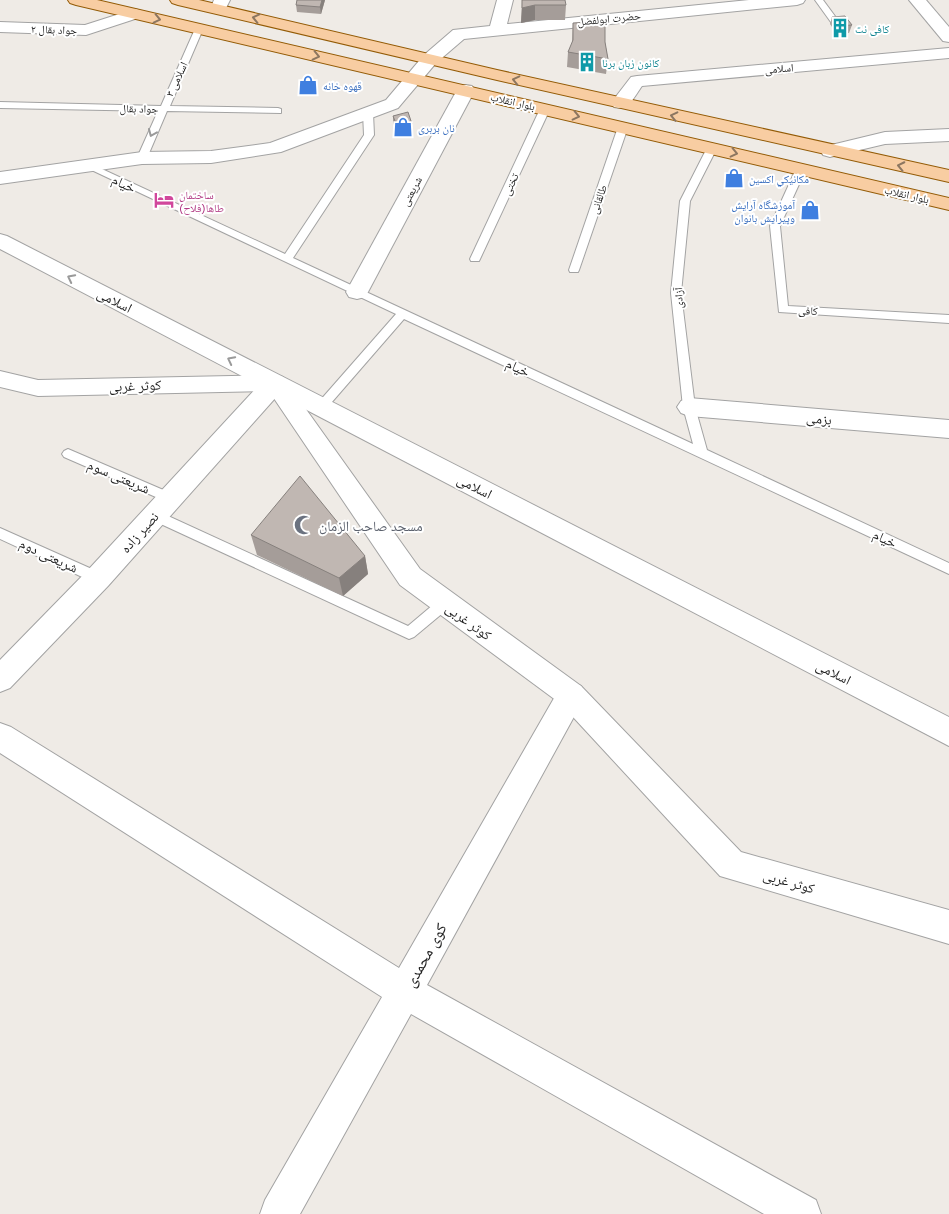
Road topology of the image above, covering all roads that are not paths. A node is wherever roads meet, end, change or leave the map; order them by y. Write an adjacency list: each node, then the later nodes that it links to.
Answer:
1 (76, 0): 8 (main road, بلوار انقلاب)
2 (178, 0): 7 (main road, بلوار انقلاب)
3 (505, 0): 12 (street)
4 (797, 0): 12 (street, حضرت ابولفضل)
5 (819, 0): 9 (lane)
6 (917, 0): 13 (street)
7 (220, 5): 15 (main road, بلوار انقلاب, one-way to 7)
8 (136, 14): 10 (street, جواد بقال ۲); 11 (main road, بلوار انقلاب, one-way to 11)
9 (836, 23)
10 (0, 27)
11 (199, 29): 16 (main road, بلوار انقلاب, one-way to 16); 20 (lane, اسلامی ۳)
12 (498, 29): 15 (street, حضرت ابولفضل)
13 (949, 38)
14 (949, 54): 18 (street, اسلامی)
15 (430, 60): 16 (street, حضرت ابولفضل); 18 (main road, بلوار انقلاب, one-way to 15)
16 (415, 78): 17 (main road, بلوار انقلاب); 23 (street)
17 (466, 90): 21 (main road, بلوار انقلاب); 38 (street, شریعتی)
18 (620, 103): 27 (main road, بلوار انقلاب, one-way to 18)
19 (0, 105): 20 (lane, جواد بقال)
20 (163, 109): 22 (lane, جواد بقال); 28 (lane, اسلامی ۳, one-way to 28)
21 (546, 109): 24 (main road, بلوار انقلاب, one-way to 24); 36 (lane, تختی)
22 (278, 111)
23 (368, 113): 28 (street); 35 (lane)
24 (623, 127): 26 (main road, بلوار انقلاب); 37 (lane, طالقانی)
25 (949, 135): 27 (street)
26 (712, 148): 30 (main road, بلوار انقلاب, one-way to 30); 44 (lane, آزادی)
27 (830, 151): 31 (main road, بلوار انقلاب, one-way to 27)
28 (142, 158): 29 (street)
29 (86, 165): 32 (street); 35 (lane, خیام)
30 (801, 169): 33 (main road, بلوار انقلاب); 40 (lane, کافی)
31 (949, 176)
32 (0, 178)
33 (949, 204)
34 (0, 241): 42 (street, اسلامی, one-way to 34)
35 (287, 259): 38 (lane, خیام)
36 (475, 259)
37 (574, 270)
38 (357, 292): 39 (lane, خیام)
39 (402, 313): 43 (lane); 46 (lane, خیام)
40 (949, 319)
41 (0, 379): 42 (street, کوثر غربی)
42 (274, 383): 43 (street, اسلامی); 48 (street, نصیر زاده); 52 (street, کوثر غربی)
43 (321, 407): 55 (street, اسلامی)
44 (689, 407): 45 (street, بزمی); 46 (lane, آزادی)
45 (949, 429)
46 (701, 452): 50 (lane, خیام)
47 (68, 454): 48 (lane, شریعتی سوم)
48 (162, 506): 51 (street, نصیر زاده); 52 (lane, شریعتی سوم)
49 (0, 533): 51 (lane, شریعتی دوم)
50 (949, 569)
51 (98, 578): 53 (street, نصیر زاده)
52 (445, 603): 54 (street, کوثر غربی)
53 (0, 679)
54 (571, 695): 57 (street, کوثر غربی); 58 (street, کوی محمدی)
55 (949, 732)
56 (0, 737): 58 (street)
57 (949, 927)
58 (404, 991): 59 (street, کوی محمدی); 60 (street)
59 (279, 1214)
60 (802, 1214)

